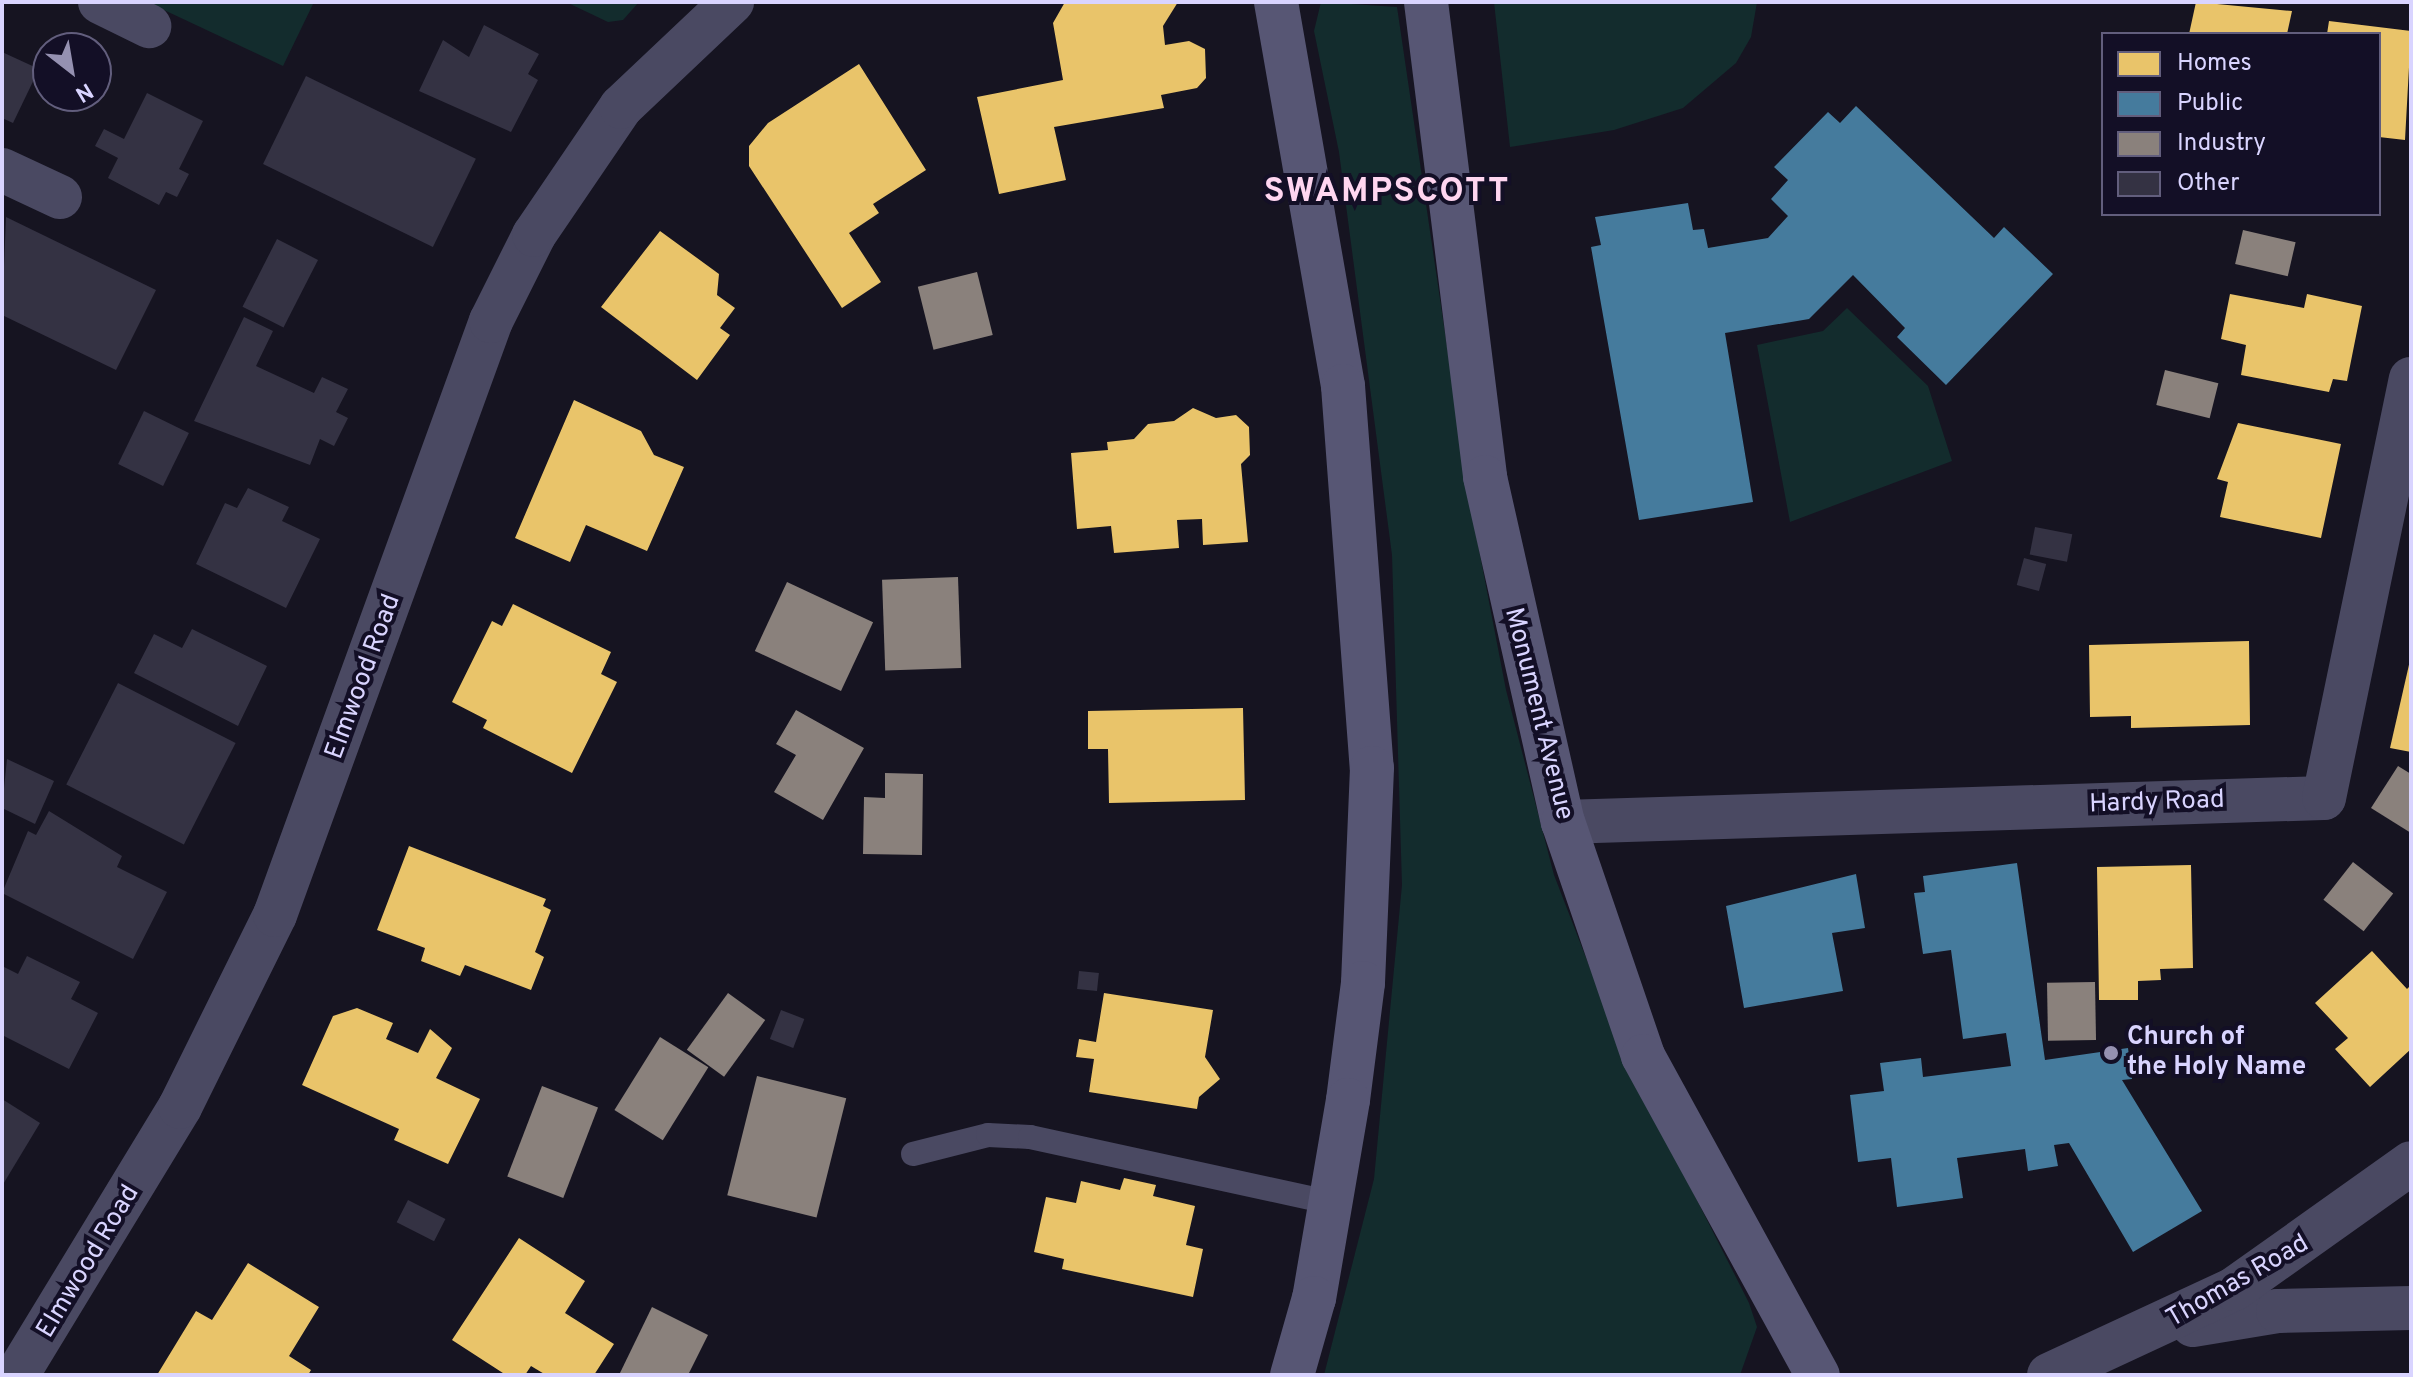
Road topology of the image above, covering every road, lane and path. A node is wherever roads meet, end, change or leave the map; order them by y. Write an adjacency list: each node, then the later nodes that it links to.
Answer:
1 (100, 2): 5 (street)
2 (732, 2): 15 (street, Elmwood Road)
3 (1276, 2): 12 (street)
4 (1426, 2): 9 (street, Monument Avenue)
5 (149, 26)
6 (2, 170): 7 (street)
7 (60, 197)
8 (2411, 379): 9 (street, Hardy Road)
9 (1563, 822): 17 (street, Monument Avenue)
10 (913, 1154): 12 (lane)
11 (2411, 1163): 14 (street, Thomas Road)
12 (1333, 1203): 16 (street)
13 (2411, 1308): 14 (street)
14 (2155, 1331): 18 (street, Thomas Road)
15 (17, 1375)
16 (1292, 1375)
17 (1818, 1375)
18 (2049, 1375)

